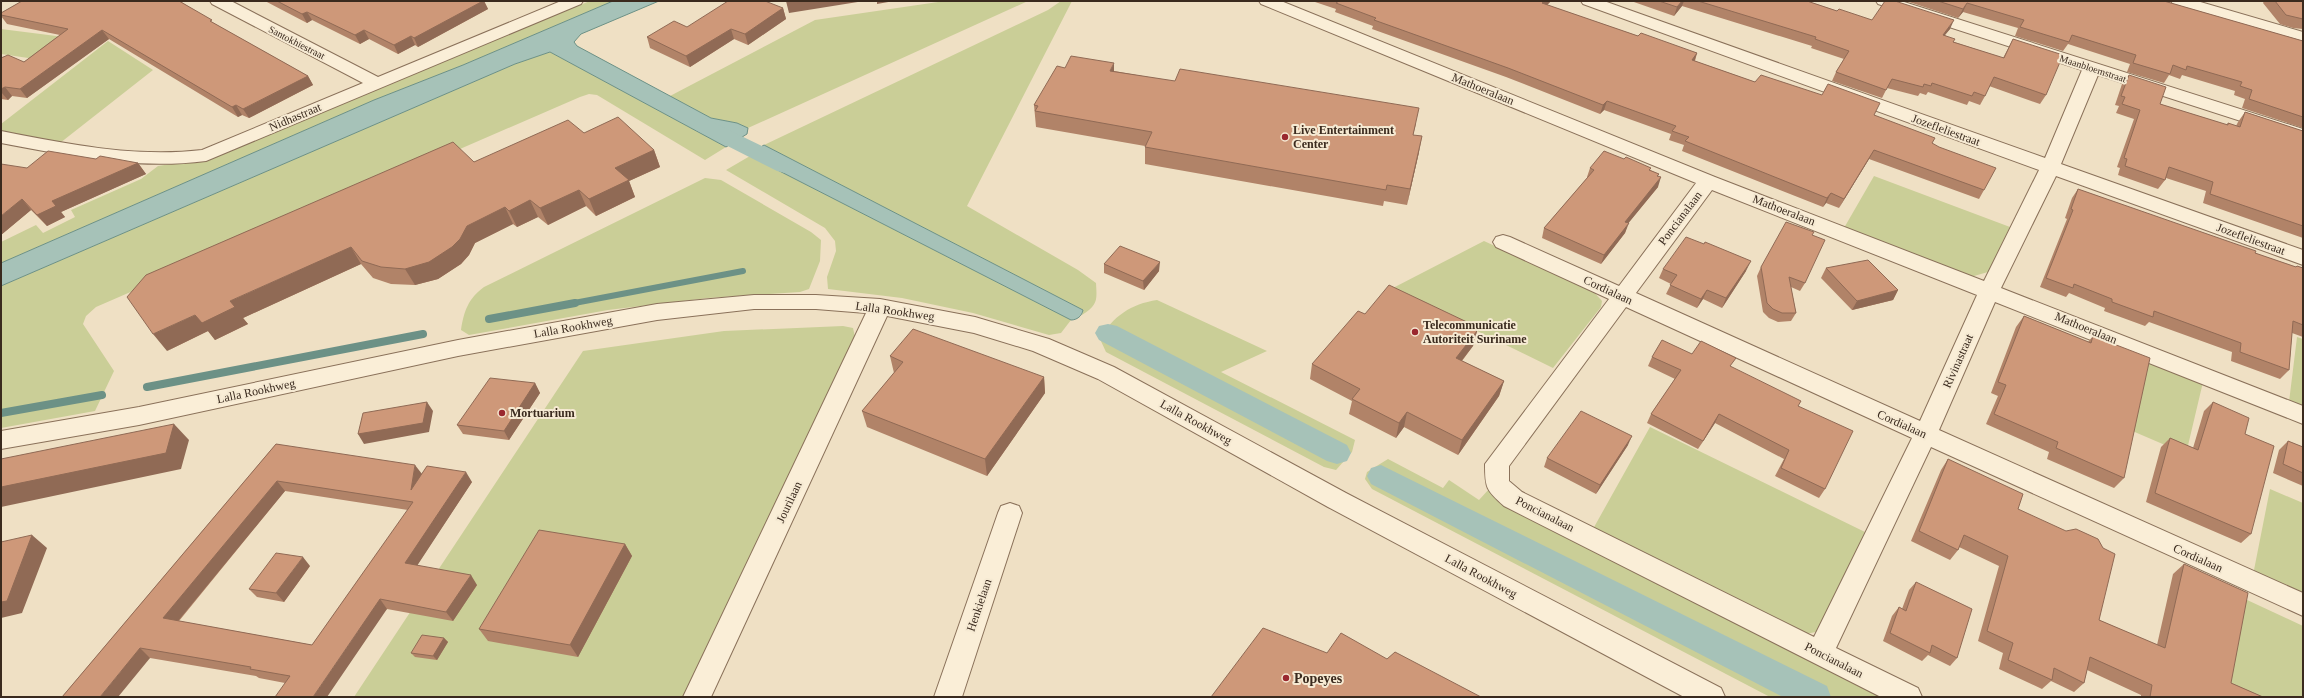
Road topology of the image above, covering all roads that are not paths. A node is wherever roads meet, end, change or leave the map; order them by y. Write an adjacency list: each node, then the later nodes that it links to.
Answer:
1 (218, 1): 9 (street, Santokhiestraat)
2 (1267, 1): 13 (street, Mathoeralaan)
3 (1589, 1): 12 (street, Jozefleliestraat)
4 (1884, 1): 8 (street, Maanbloemstraat)
5 (2179, 1): 7 (street)
6 (561, 3): 9 (street, Nidhastraat)
7 (2303, 37)
8 (2092, 68): 10 (street, Maanbloemstraat); 12 (street, Rivinastraat)
9 (376, 83): 11 (street, Nidhastraat)
10 (2303, 135)
11 (1, 137)
12 (2050, 168): 15 (street, Jozefleliestraat); 16 (street, Rivinastraat)
13 (1708, 181): 16 (street, Mathoeralaan); 17 (street, Poncianalaan)
14 (1503, 242): 17 (street, Cordialaan)
15 (2303, 258)
16 (1990, 290): 19 (street, Mathoeralaan); 20 (street, Rivinastraat)
17 (1620, 296): 20 (street, Cordialaan); 24 (street, Poncianalaan)
18 (880, 307): 21 (street, Lalla Rookhweg); 25 (street, Jourilaan); 27 (street, Lalla Rookhweg)
19 (2303, 415)
20 (1925, 434): 23 (street, Cordialaan); 24 (street, Rivinastraat)
21 (1, 440)
22 (1010, 513): 26 (street, Henkielaan)
23 (2303, 605)
24 (1820, 653): 28 (street, Poncianalaan)
25 (697, 697)
26 (948, 697)
27 (1711, 697)
28 (1908, 697)

